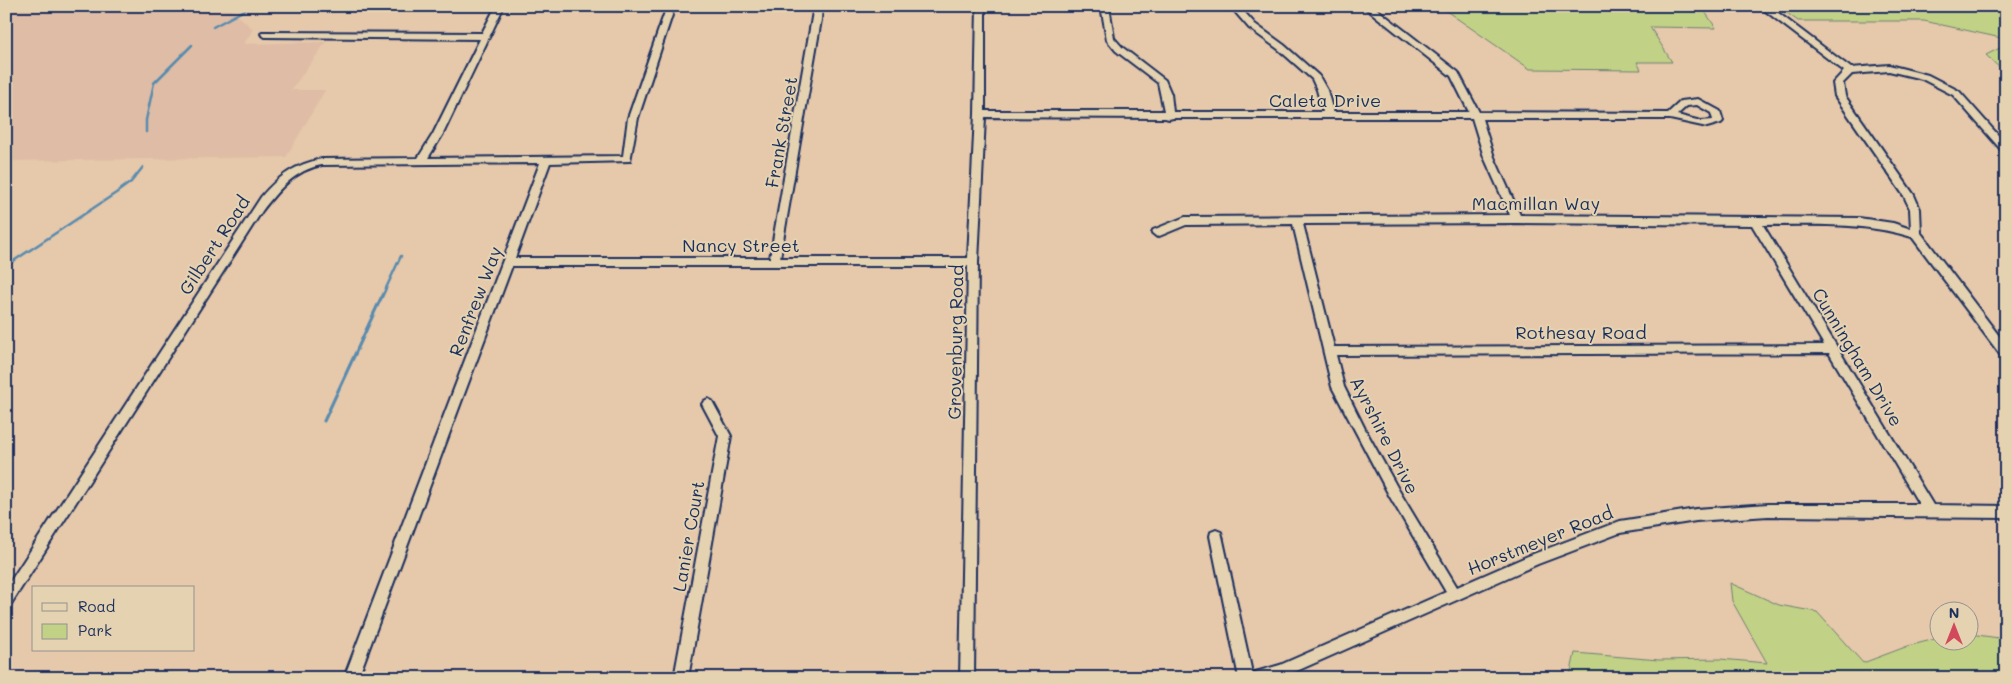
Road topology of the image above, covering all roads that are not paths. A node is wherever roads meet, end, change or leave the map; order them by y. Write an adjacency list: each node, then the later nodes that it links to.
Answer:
1 (500, 6): 10 (street)
2 (671, 6): 18 (street)
3 (818, 6): 27 (street, Frank Street)
4 (981, 6): 12 (street, Grovenburg Road)
5 (1106, 6): 13 (street)
6 (1234, 6): 14 (street)
7 (1367, 6): 15 (street)
8 (1762, 6): 11 (street)
9 (265, 34): 10 (street)
10 (486, 36): 19 (street)
11 (1849, 71): 17 (street); 24 (street)
12 (980, 114): 13 (street, Caleta Drive); 26 (street, Grovenburg Road)
13 (1168, 116): 14 (street, Caleta Drive)
14 (1329, 116): 15 (street, Caleta Drive)
15 (1476, 116): 16 (street, Caleta Drive); 20 (street)
16 (1670, 116)
17 (2006, 150)
18 (546, 161): 19 (street, Gilbert Road); 25 (street, Renfrew Way)
19 (420, 162): 36 (street, Gilbert Road)
20 (1517, 219): 21 (street, Macmillan Way); 22 (street, Macmillan Way)
21 (1297, 221): 23 (street, Macmillan Way); 29 (street, Ayrshire Drive)
22 (1756, 222): 24 (street, Macmillan Way); 28 (street, Cunningham Drive)
23 (1157, 233)
24 (1916, 234): 30 (street)
25 (509, 262): 27 (street, Nancy Street); 38 (street, Renfrew Way)
26 (973, 262): 27 (street, Nancy Street); 40 (street, Grovenburg Road)
27 (774, 263)
28 (1833, 349): 29 (street, Rothesay Road); 32 (street, Cunningham Drive)
29 (1329, 352): 35 (street, Ayrshire Drive)
30 (2006, 354)
31 (708, 404): 39 (street, Lanier Court)
32 (1929, 510): 33 (street, Horstmeyer Road); 35 (street, Horstmeyer Road)
33 (2006, 512)
34 (1216, 536): 41 (street)
35 (1455, 595): 37 (street, Horstmeyer Road)
36 (6, 600)
37 (1283, 674): 42 (street, Horstmeyer Road)
38 (352, 678)
39 (681, 678)
40 (967, 678)
41 (1246, 678)
42 (1255, 678)

